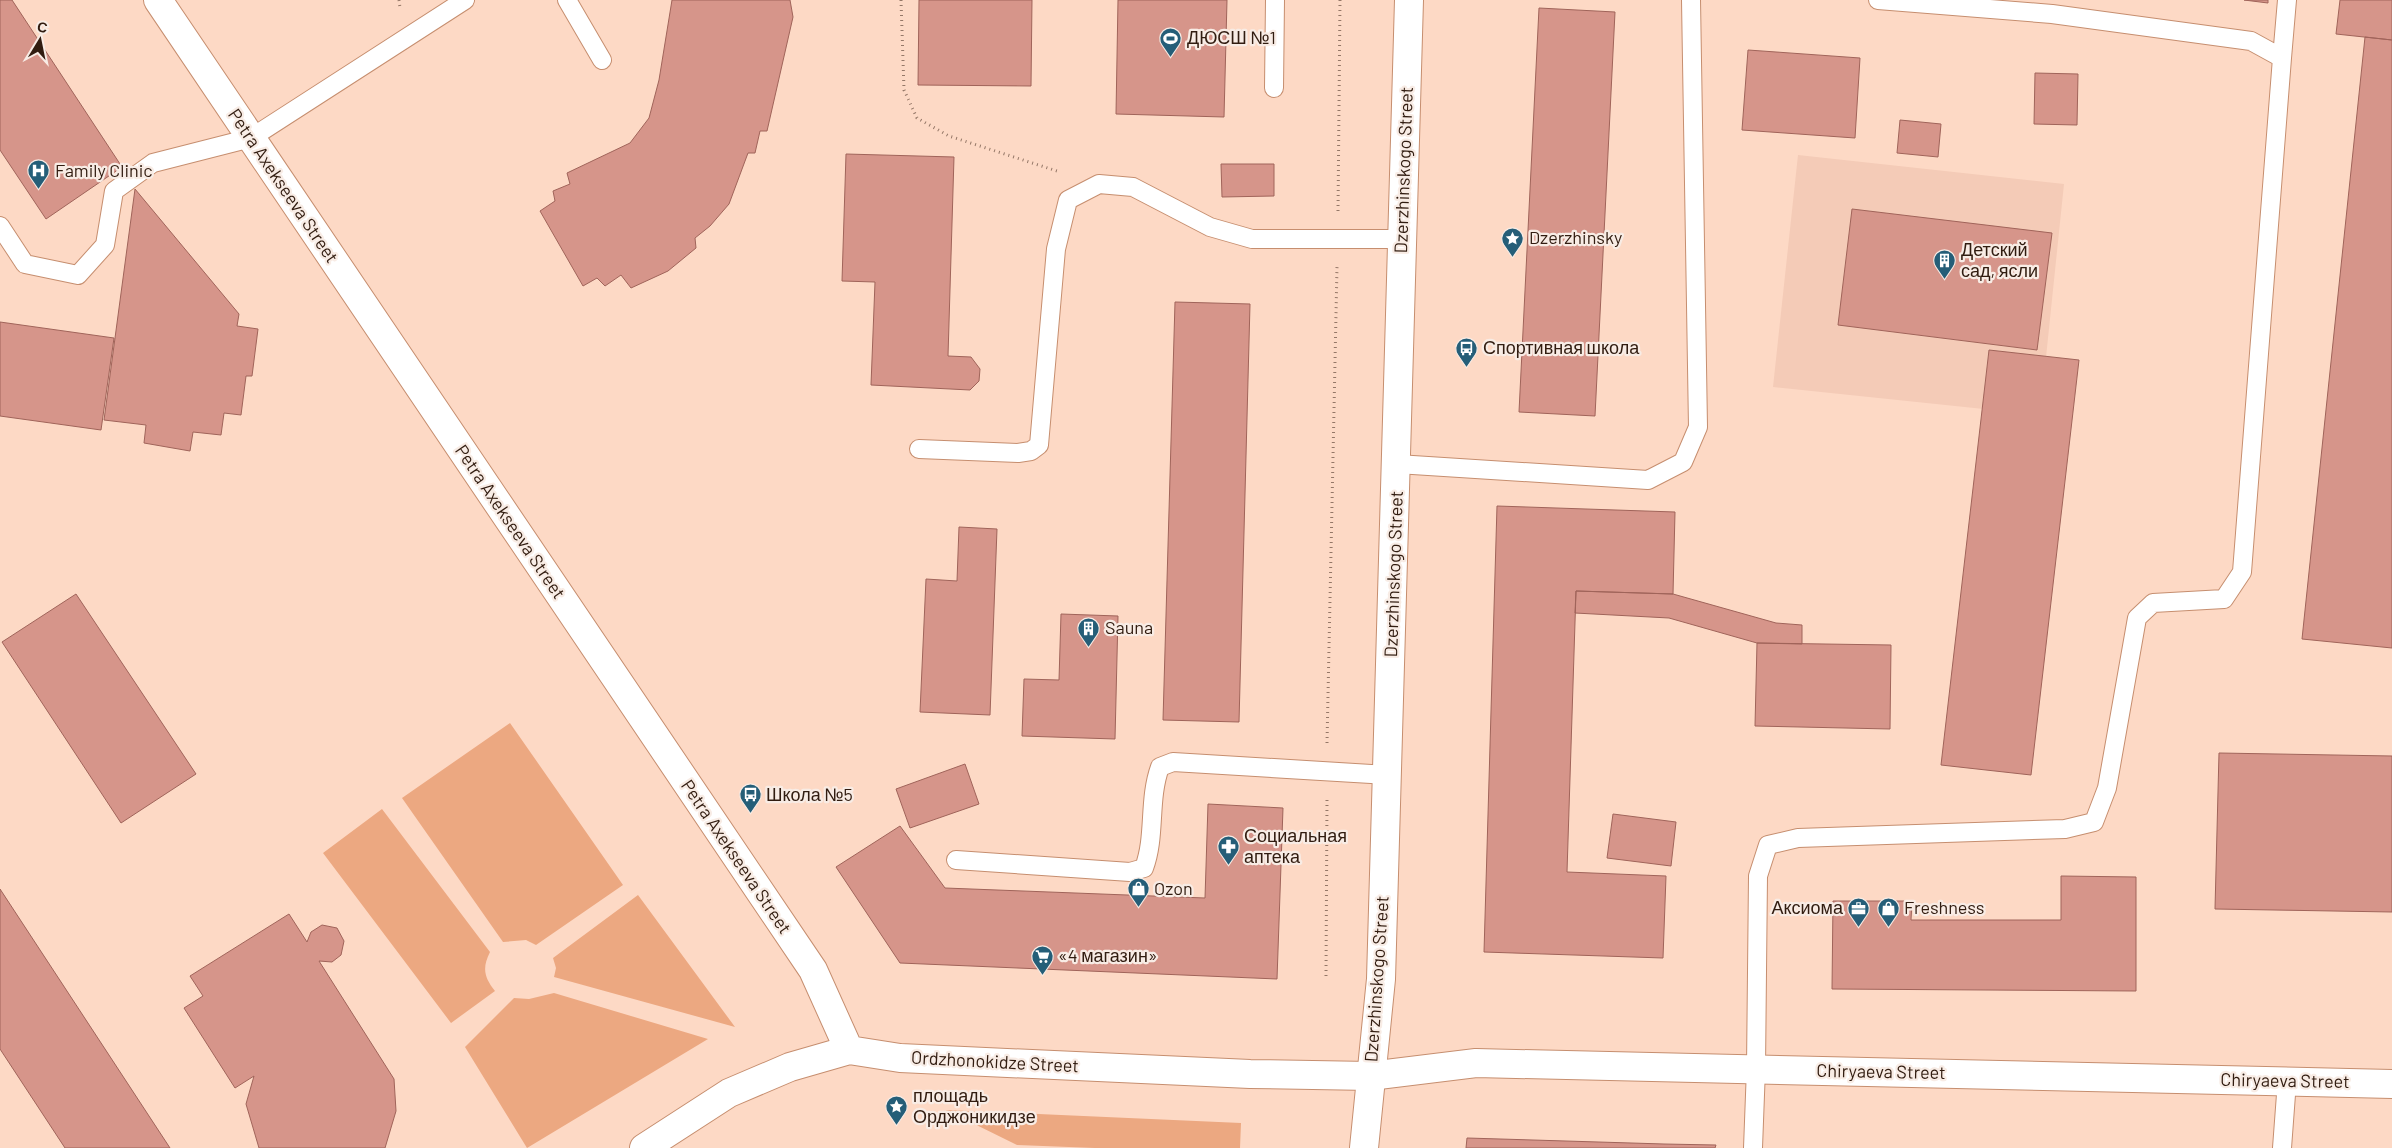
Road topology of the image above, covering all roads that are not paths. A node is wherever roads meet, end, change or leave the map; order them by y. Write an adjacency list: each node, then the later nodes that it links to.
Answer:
1 (158, 0): 13 (main road, Petra Axekseeva Street)
2 (465, 0): 13 (lane)
3 (567, 0): 11 (lane)
4 (1275, 0): 12 (lane)
5 (1409, 0): 15 (main road, Dzerzhinskogo Street)
6 (1691, 0): 17 (lane)
7 (1878, 0): 9 (lane)
8 (2287, 0): 10 (lane)
9 (2053, 7): 10 (lane)
10 (2282, 58): 21 (lane)
11 (602, 60)
12 (1274, 88)
13 (251, 138): 14 (lane); 20 (main road, Petra Axekseeva Street)
14 (0, 226)
15 (1401, 239): 16 (lane); 17 (main road, Dzerzhinskogo Street)
16 (919, 449)
17 (1397, 464): 18 (main road, Dzerzhinskogo Street)
18 (1388, 775): 19 (lane); 22 (main road, Dzerzhinskogo Street)
19 (956, 860)
20 (849, 1050): 22 (main road, Ordzhonokidze Street); 25 (main road, Ordzhonokidze Street)
21 (1756, 1068): 22 (main road, Chiryaeva Street); 23 (main road, Chiryaeva Street); 27 (lane)
22 (1370, 1076): 26 (main road, Dzerzhinskogo Street)
23 (2287, 1082): 24 (main road, Chiryaeva Street); 28 (lane)
24 (2392, 1084)
25 (644, 1148)
26 (1364, 1148)
27 (1754, 1148)
28 (2282, 1148)

